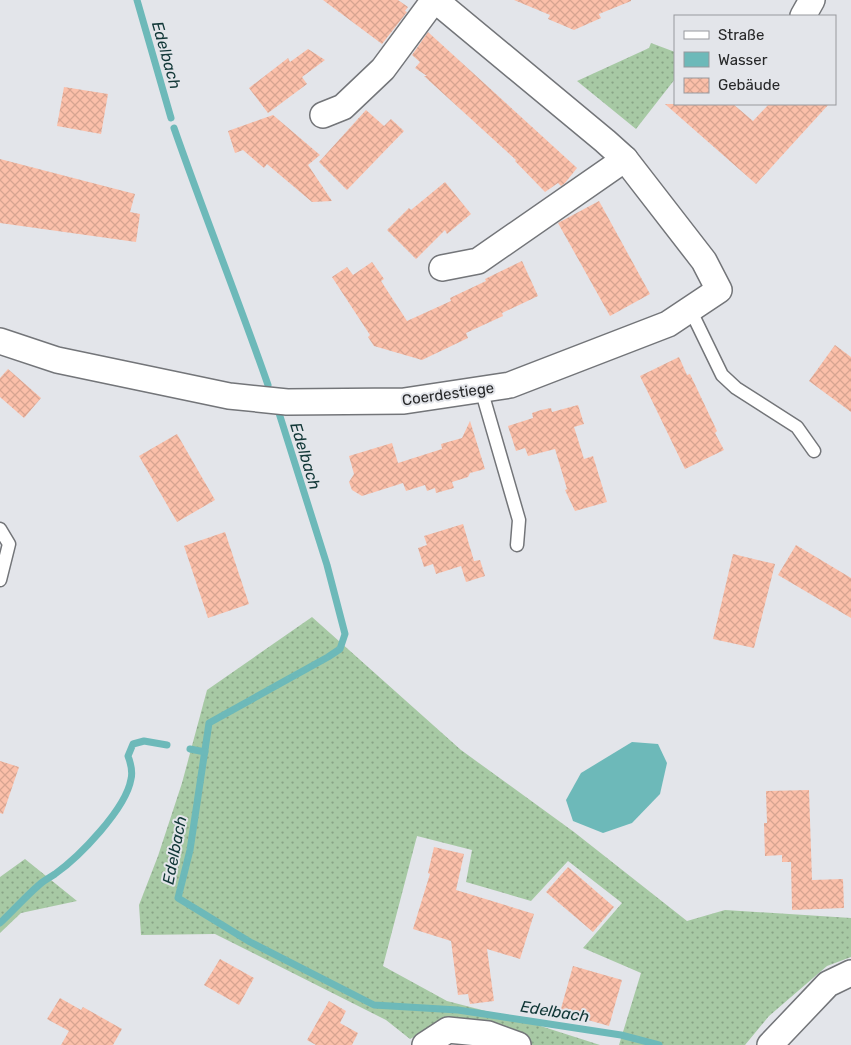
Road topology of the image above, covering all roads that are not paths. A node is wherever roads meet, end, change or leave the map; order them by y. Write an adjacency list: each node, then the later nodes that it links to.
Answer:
1 (812, 0): 3 (street)
2 (432, 1): 4 (street, Coerdestiege); 5 (street, Coerdestiege)
3 (804, 15)
4 (323, 115)
5 (625, 159): 6 (street); 7 (street, Coerdestiege)
6 (442, 268)
7 (690, 309): 9 (street, Coerdestiege); 10 (lane)
8 (0, 340): 9 (street, Coerdestiege)
9 (481, 389): 12 (lane)
10 (814, 450)
11 (0, 529): 13 (lane)
12 (518, 544)
13 (0, 580)
14 (851, 973): 17 (street)
15 (425, 1045): 16 (street)
16 (518, 1045)
17 (770, 1045)

